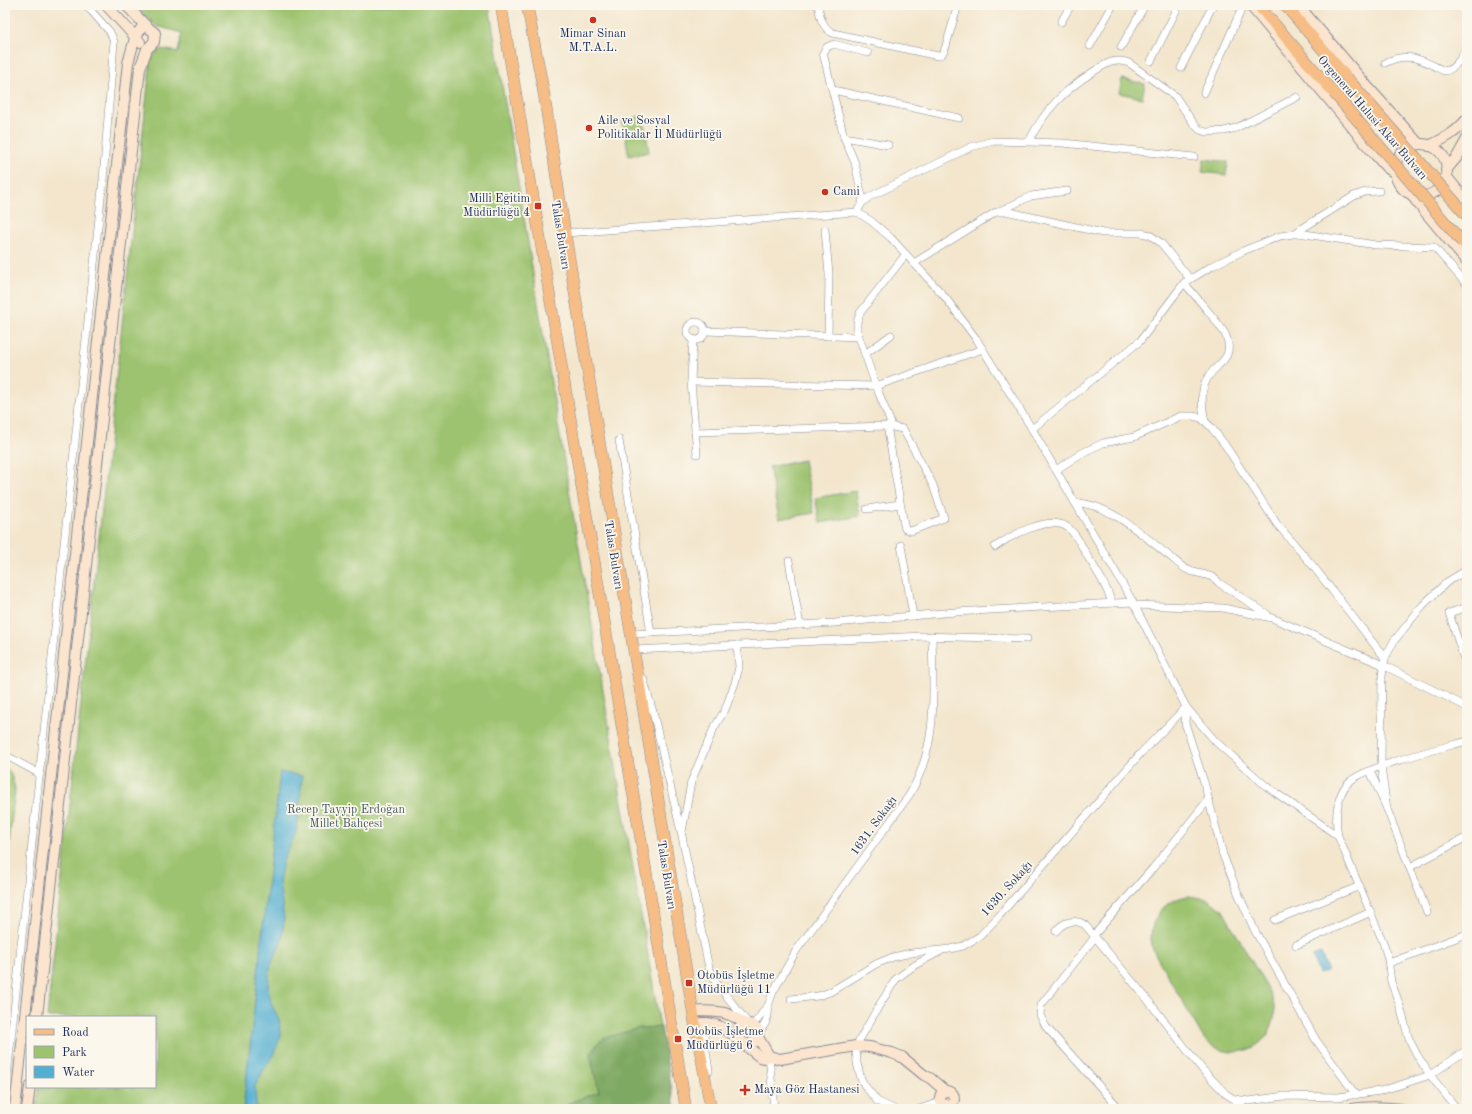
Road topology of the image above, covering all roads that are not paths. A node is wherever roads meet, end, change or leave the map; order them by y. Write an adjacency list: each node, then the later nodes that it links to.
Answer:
1 (86, 5): 103 (street)
2 (106, 5): 20 (street)
3 (126, 5): 19 (street)
4 (501, 5): 140 (main road)
5 (509, 5): 141 (main road, Talas Bulvarı)
6 (530, 5): 52 (main road, Talas Bulvarı)
7 (818, 5): 8 (street)
8 (958, 5)
9 (1071, 5): 18 (street)
10 (1113, 5): 21 (street)
11 (1145, 5): 22 (street)
12 (1179, 5): 26 (street)
13 (1213, 5): 28 (street)
14 (1245, 5): 30 (street); 42 (street)
15 (1258, 5): 54 (main road, Orgeneral Hulusi Akar Bulvarı, bridge)
16 (1285, 5): 50 (main road, Orgeneral Hulusi Akar Bulvarı, bridge)
17 (1298, 5): 37 (street)
18 (1061, 22)
19 (144, 24): 20 (street); 23 (street)
20 (135, 38): 23 (street); 138 (street)
21 (1090, 46)
22 (1121, 47)
23 (147, 49): 124 (street)
24 (1467, 49): 27 (street)
25 (868, 53): 29 (street)
26 (1151, 61)
27 (1385, 63)
28 (1181, 68)
29 (833, 90): 32 (street); 34 (street)
30 (1204, 93)
31 (1297, 98): 36 (street)
32 (959, 118)
33 (1467, 119): 39 (street)
34 (844, 137): 38 (street); 46 (street)
35 (1467, 139): 41 (street)
36 (1029, 141): 40 (street); 46 (street)
37 (1418, 144): 39 (street); 42 (street)
38 (888, 145)
39 (1429, 146): 41 (street)
40 (1194, 158)
41 (1446, 173): 45 (street); 47 (street)
42 (1396, 174): 45 (street)
43 (1067, 191): 49 (street)
44 (1379, 191): 53 (street)
45 (1412, 194): 56 (street)
46 (863, 201): 48 (street)
47 (1467, 202)
48 (857, 212): 52 (street); 55 (street)
49 (996, 212): 57 (street); 58 (street)
50 (1467, 216)
51 (825, 230): 62 (street)
52 (565, 233): 90 (main road, Talas Bulvarı)
53 (1293, 234): 58 (street); 59 (street)
54 (1465, 245)
55 (906, 254): 57 (street); 63 (street)
56 (1467, 262)
57 (914, 264): 65 (street)
58 (1187, 281): 69 (street); 71 (street)
59 (1467, 285)
60 (705, 331): 62 (street); 64 (street); 64 (street)
61 (891, 335): 66 (street)
62 (828, 336): 63 (street)
63 (859, 337): 66 (street)
64 (693, 339): 67 (street)
65 (983, 349): 68 (street); 71 (street)
66 (865, 354): 68 (street)
67 (691, 382): 68 (street); 72 (street)
68 (876, 386): 70 (street)
69 (1205, 421): 75 (street); 96 (street)
70 (890, 426): 72 (street); 77 (street); 77 (street)
71 (1032, 429): 75 (street)
72 (695, 432): 74 (street)
73 (619, 440): 89 (street)
74 (697, 454)
75 (1056, 470): 76 (street)
76 (1075, 503): 84 (street); 87 (street)
77 (900, 504): 78 (street)
78 (867, 509)
79 (901, 545): 86 (street)
80 (995, 547): 83 (street)
81 (789, 561): 88 (street)
82 (1467, 570): 96 (street)
83 (1112, 603): 84 (street); 86 (street)
84 (1134, 604): 87 (street); 97 (street)
85 (1467, 607): 95 (street)
86 (913, 616): 88 (street)
87 (1272, 618): 96 (street)
88 (800, 625): 89 (street)
89 (651, 633): 90 (street)
90 (631, 634): 94 (main road, Talas Bulvarı)
91 (932, 636): 92 (street); 93 (street); 127 (street, 1631. Sokağı)
92 (1028, 639)
93 (737, 645): 94 (street); 106 (street)
94 (634, 650): 106 (street); 122 (main road, Talas Bulvarı)
95 (1464, 659)
96 (1384, 661): 98 (street); 101 (street)
97 (1186, 707): 104 (street); 107 (street); 118 (street, 1630. Sokağı)
98 (1467, 707)
99 (1467, 741): 101 (street)
100 (5, 755): 103 (street)
101 (1381, 767): 102 (street); 105 (street)
102 (1370, 771): 105 (street); 107 (street)
103 (40, 774): 134 (street)
104 (1208, 800): 116 (street); 135 (street)
105 (1387, 809): 109 (street)
106 (682, 836): 120 (street)
107 (1338, 836): 110 (street)
108 (1467, 837): 109 (street)
109 (1410, 867): 112 (street)
110 (1360, 886): 111 (street); 113 (street)
111 (1371, 912): 117 (street); 119 (street)
112 (1427, 912)
113 (1275, 920)
114 (1056, 932): 116 (street)
115 (1467, 934): 119 (street)
116 (1094, 936): 137 (street); 147 (street)
117 (1296, 945)
118 (943, 950): 121 (street, 1630. Sokağı); 129 (street)
119 (1389, 963): 132 (street)
120 (727, 997): 123 (street); 127 (street)
121 (791, 999)
122 (693, 1011): 123 (street); 126 (main road, Talas Bulvarı)
123 (723, 1012): 127 (street)
124 (37, 1016)
125 (707, 1022): 126 (street); 128 (street); 142 (street)
126 (695, 1024): 142 (main road, Talas Bulvarı)
127 (753, 1028): 128 (street); 128 (street); 131 (street)
128 (742, 1041): 131 (street)
129 (856, 1046): 131 (street); 136 (street); 144 (street)
130 (1467, 1050): 132 (street)
131 (769, 1056): 143 (street)
132 (1430, 1075): 135 (street); 151 (street)
133 (30, 1088): 139 (street)
134 (5, 1095)
135 (1356, 1095): 137 (street)
136 (946, 1100): 145 (street); 146 (street)
137 (1244, 1101): 148 (street)
138 (15, 1109)
139 (27, 1109)
140 (686, 1109)
141 (693, 1109)
142 (712, 1109)
143 (774, 1109)
144 (894, 1109)
145 (919, 1109)
146 (960, 1109)
147 (1120, 1109)
148 (1228, 1109)
149 (1351, 1109): 150 (street)
150 (1401, 1109)
151 (1457, 1109)

